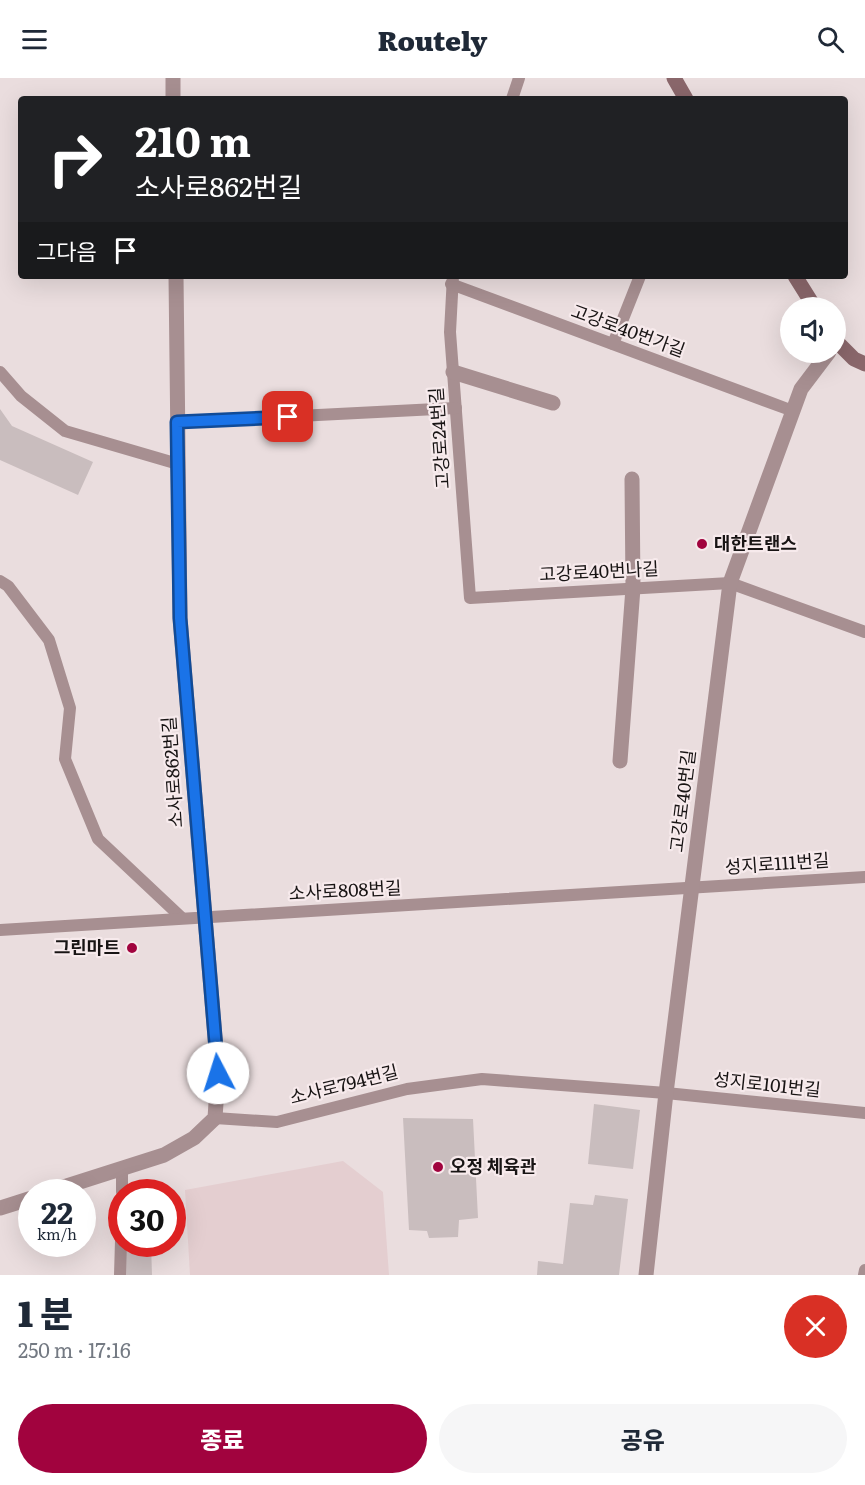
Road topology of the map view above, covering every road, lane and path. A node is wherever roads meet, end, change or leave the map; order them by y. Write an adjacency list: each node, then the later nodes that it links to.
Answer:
1 (173, 78): 4 (street)
2 (519, 78): 5 (lane)
3 (674, 78): 6 (street)
4 (173, 96)
5 (513, 96)
6 (684, 96)
7 (176, 279): 21 (street, 소사로862번길)
8 (639, 279): 12 (lane)
9 (797, 279): 11 (street)
10 (452, 280): 12 (lane, 고강로40번가길); 17 (lane, 고강로24번길)
11 (808, 297)
12 (614, 344): 20 (lane, 고강로40번가길)
13 (846, 353): 15 (street)
14 (820, 363): 20 (street, 고강로40번길)
15 (865, 363)
16 (0, 372): 22 (lane)
17 (453, 372): 18 (street); 19 (lane, 고강로24번길)
18 (553, 403)
19 (456, 408): 21 (lane); 27 (lane, 고강로24번길)
20 (793, 411): 25 (street, 고강로40번길)
21 (177, 422): 22 (street, 소사로862번길)
22 (178, 464): 32 (street, 소사로862번길)
23 (632, 479): 26 (street)
24 (0, 581): 33 (lane)
25 (730, 583): 26 (lane, 고강로40번나길); 28 (lane); 31 (street, 고강로40번길)
26 (633, 588): 27 (lane, 고강로40번나길); 29 (street)
27 (470, 598)
28 (865, 632)
29 (620, 761)
30 (865, 877): 31 (lane, 성지로111번길)
31 (692, 888): 32 (lane, 소사로808번길); 35 (street, 고강로40번길)
32 (203, 917): 33 (lane, 소사로808번길); 37 (street, 소사로862번길)
33 (182, 918): 34 (lane, 소사로808번길)
34 (0, 930)
35 (666, 1093): 36 (lane, 성지로101번길); 37 (lane, 소사로794번길); 46 (street, 고강로40번길)
36 (865, 1113)
37 (215, 1118): 38 (street)
38 (122, 1168): 39 (street); 40 (lane)
39 (88, 1179)
40 (122, 1179)
41 (18, 1202): 42 (street)
42 (0, 1208)
43 (121, 1257): 45 (lane)
44 (865, 1270): 47 (lane)
45 (120, 1275)
46 (646, 1275)
47 (864, 1275)

